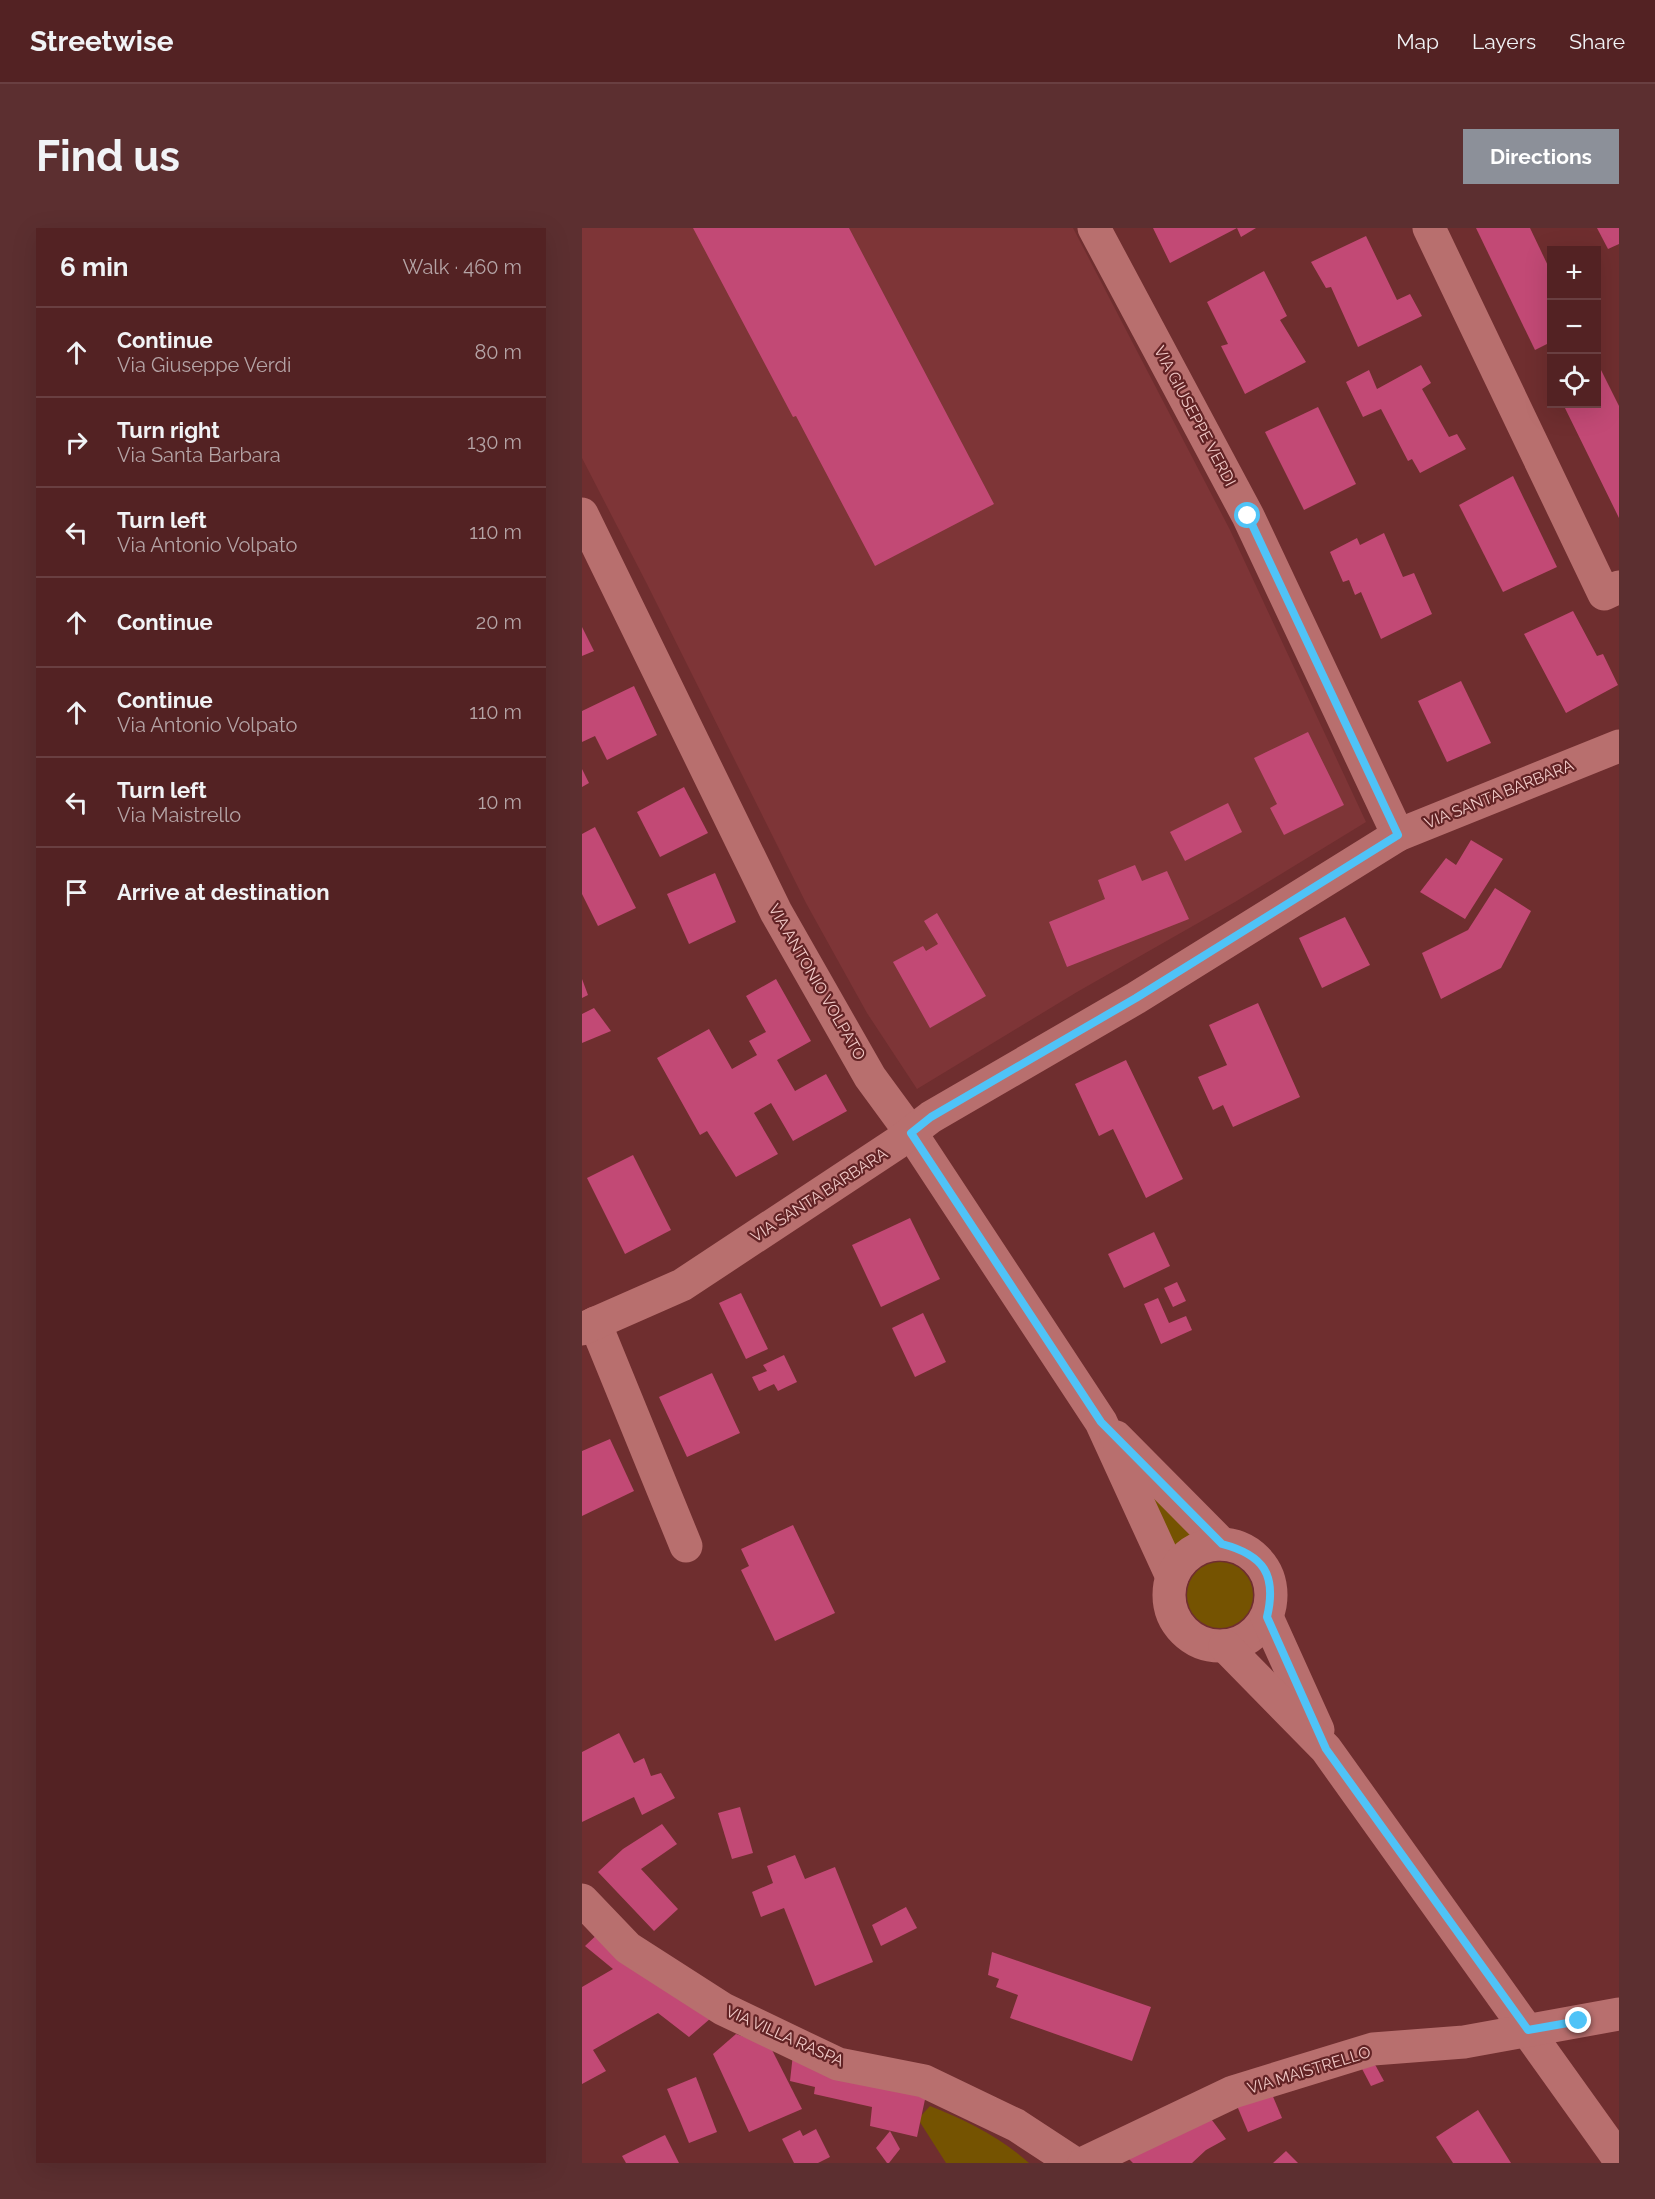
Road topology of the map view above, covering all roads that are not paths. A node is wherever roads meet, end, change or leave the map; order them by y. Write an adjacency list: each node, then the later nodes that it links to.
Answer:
1 (1095, 228): 6 (street, VIA GIUSEPPE VERDI)
2 (1428, 228): 4 (street)
3 (582, 514): 7 (street, VIA ANTONIO VOLPATO)
4 (1619, 587)
5 (1619, 746): 6 (street, VIA SANTA BARBARA)
6 (1398, 835): 7 (street, VIA SANTA BARBARA)
7 (911, 1133): 8 (street, VIA SANTA BARBARA); 9 (street, VIA ANTONIO VOLPATO)
8 (589, 1326): 11 (street)
9 (1101, 1422): 10 (street, VIA ANTONIO VOLPATO); 12 (street, VIA ANTONIO VOLPATO)
10 (1222, 1544): 12 (street); 13 (street)
11 (686, 1546)
12 (1172, 1577): 14 (street)
13 (1267, 1617): 14 (street); 15 (street)
14 (1224, 1646): 15 (street)
15 (1326, 1749): 18 (street)
16 (582, 1900): 20 (street, VIA VILLA RASPA)
17 (1619, 2014): 18 (street, VIA MAISTRELLO)
18 (1528, 2030): 19 (street); 21 (street, VIA MAISTRELLO)
19 (1619, 2159)
20 (1074, 2163)
21 (1084, 2163)

